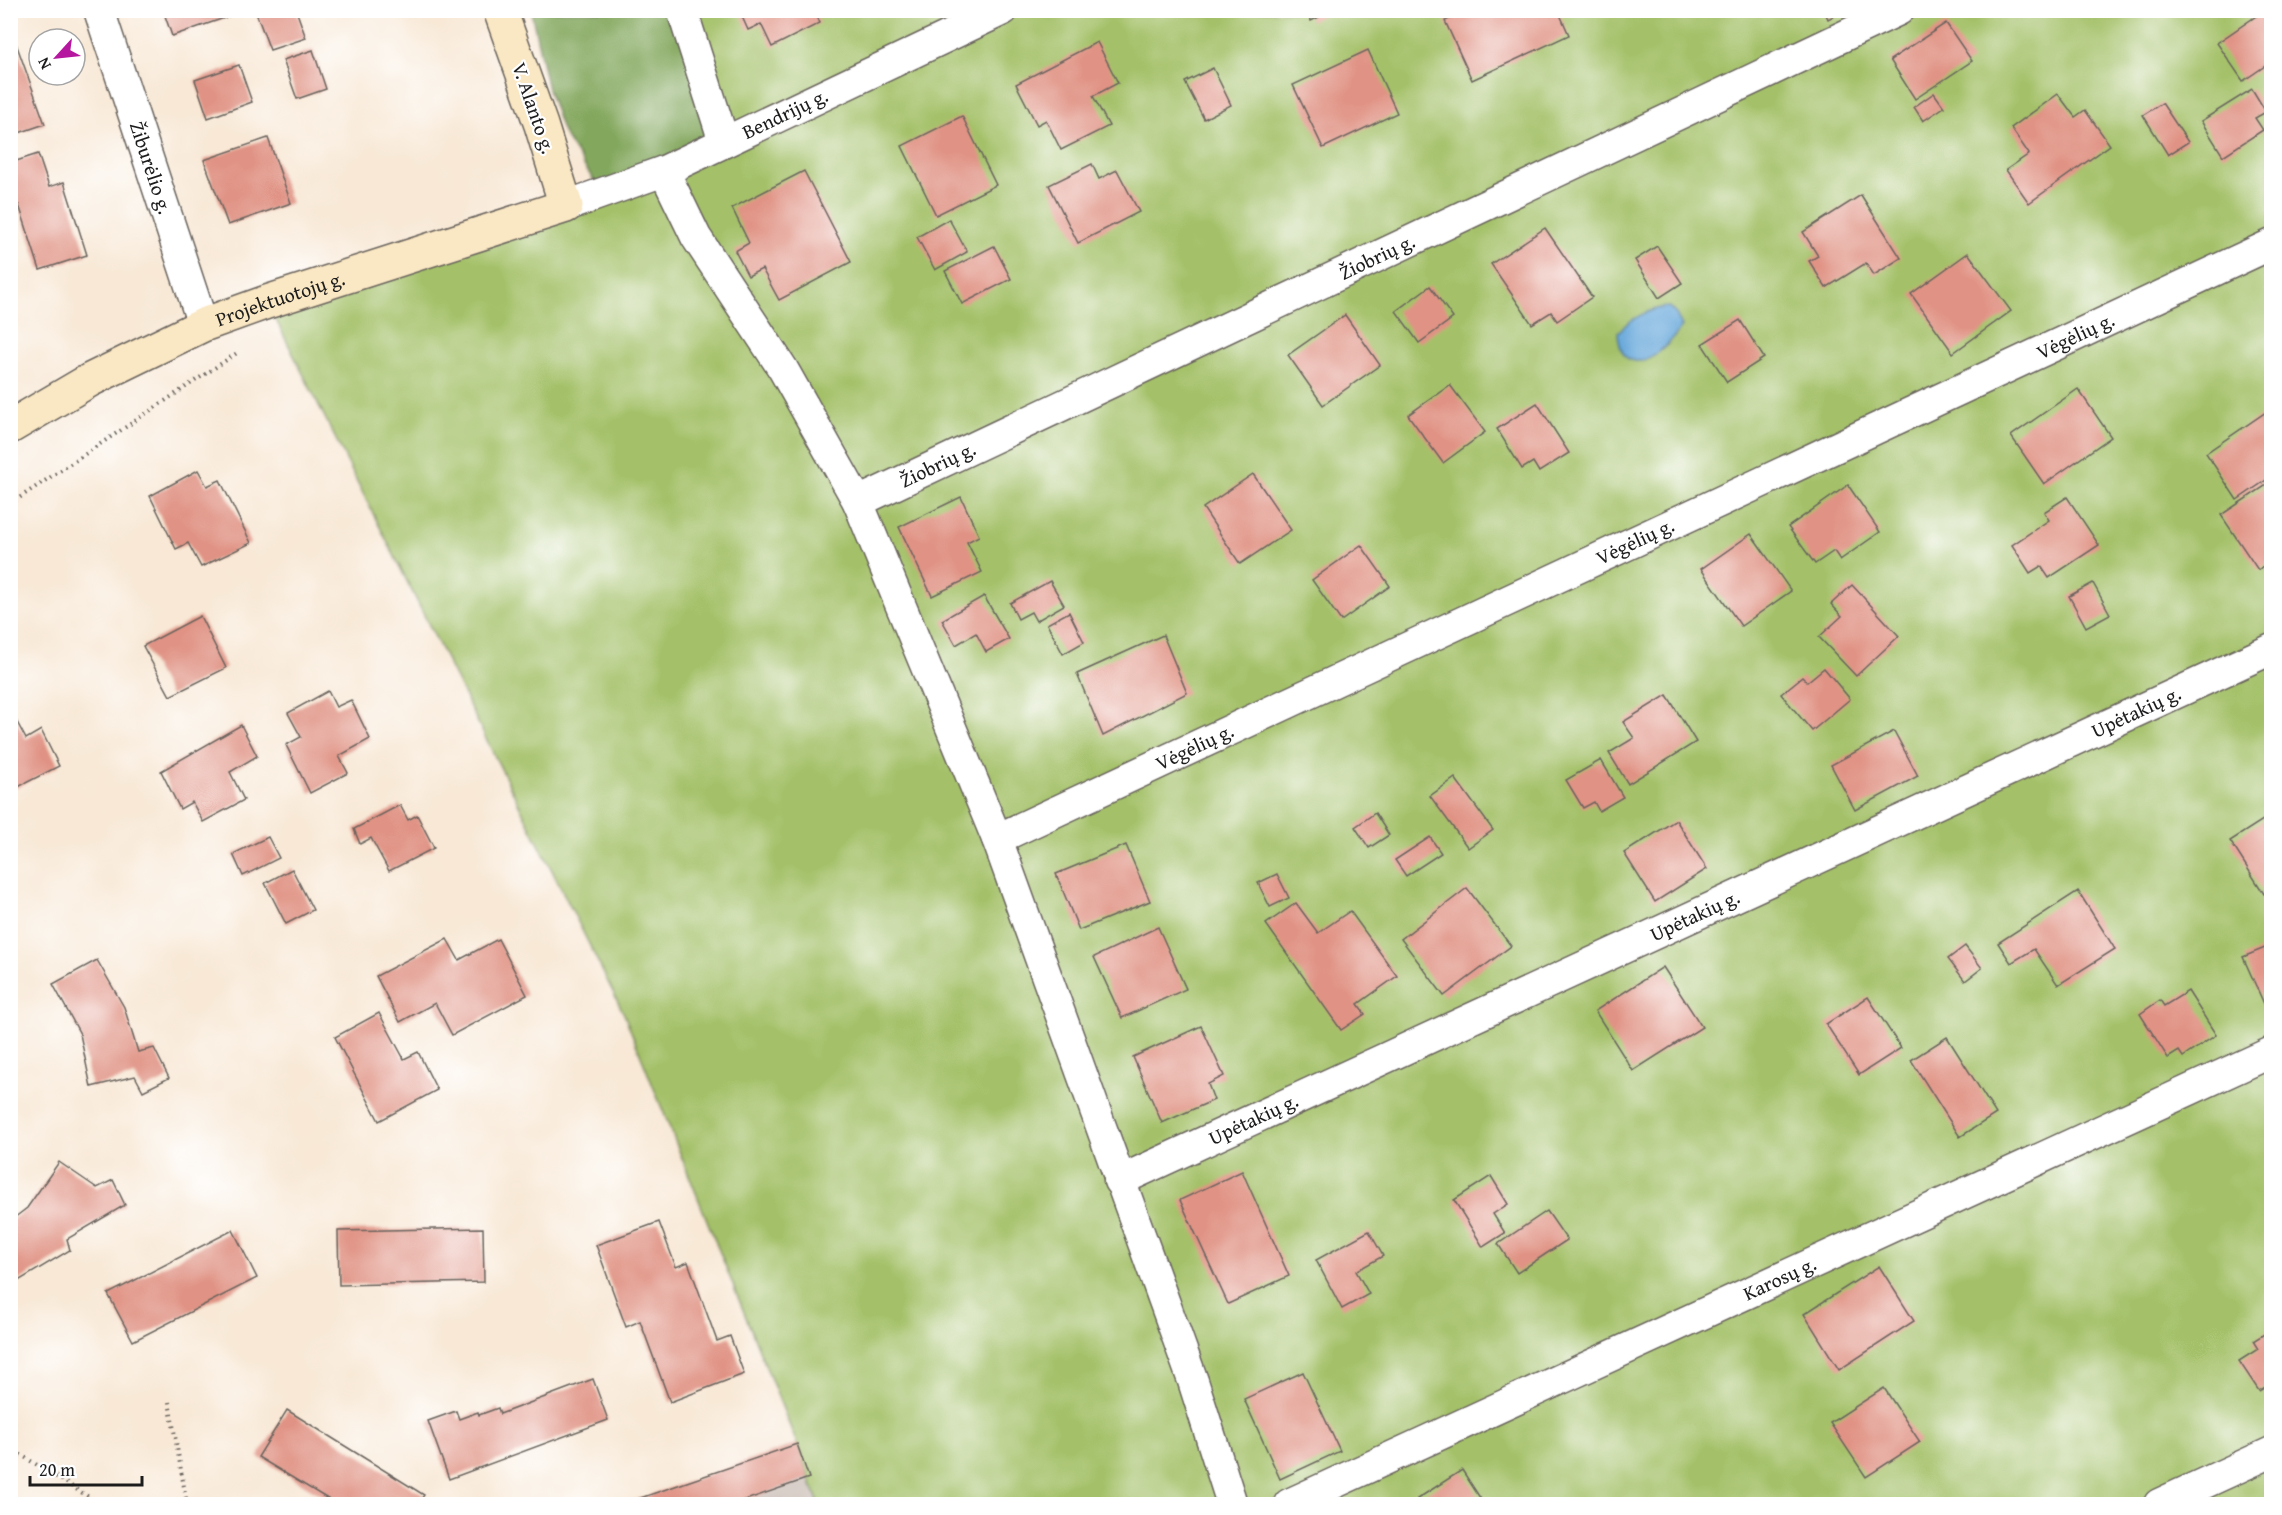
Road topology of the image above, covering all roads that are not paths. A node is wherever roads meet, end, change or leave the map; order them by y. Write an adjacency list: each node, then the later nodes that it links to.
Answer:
1 (99, 10): 10 (street, Žiburėlio g.)
2 (500, 10): 8 (main road, V. Alanto g.)
3 (682, 10): 6 (street)
4 (1003, 10): 6 (street, Bendrijų g.)
5 (1899, 10): 12 (street, Žiobrių g.)
6 (724, 142): 7 (street, Bendrijų g.)
7 (664, 171): 8 (street, Bendrijų g.); 12 (street)
8 (566, 207): 10 (main road, Projektuotojų g.)
9 (2271, 244): 14 (street, Vėgėlių g.)
10 (203, 326): 11 (main road, Projektuotojų g.)
11 (10, 427)
12 (858, 502): 14 (street)
13 (2271, 649): 16 (street, Upėtakių g.)
14 (997, 838): 16 (street)
15 (2271, 1052): 19 (street, Karosų g.)
16 (1119, 1180): 18 (street)
17 (2271, 1452): 20 (street)
18 (1232, 1504)
19 (1288, 1504)
20 (2159, 1504)

